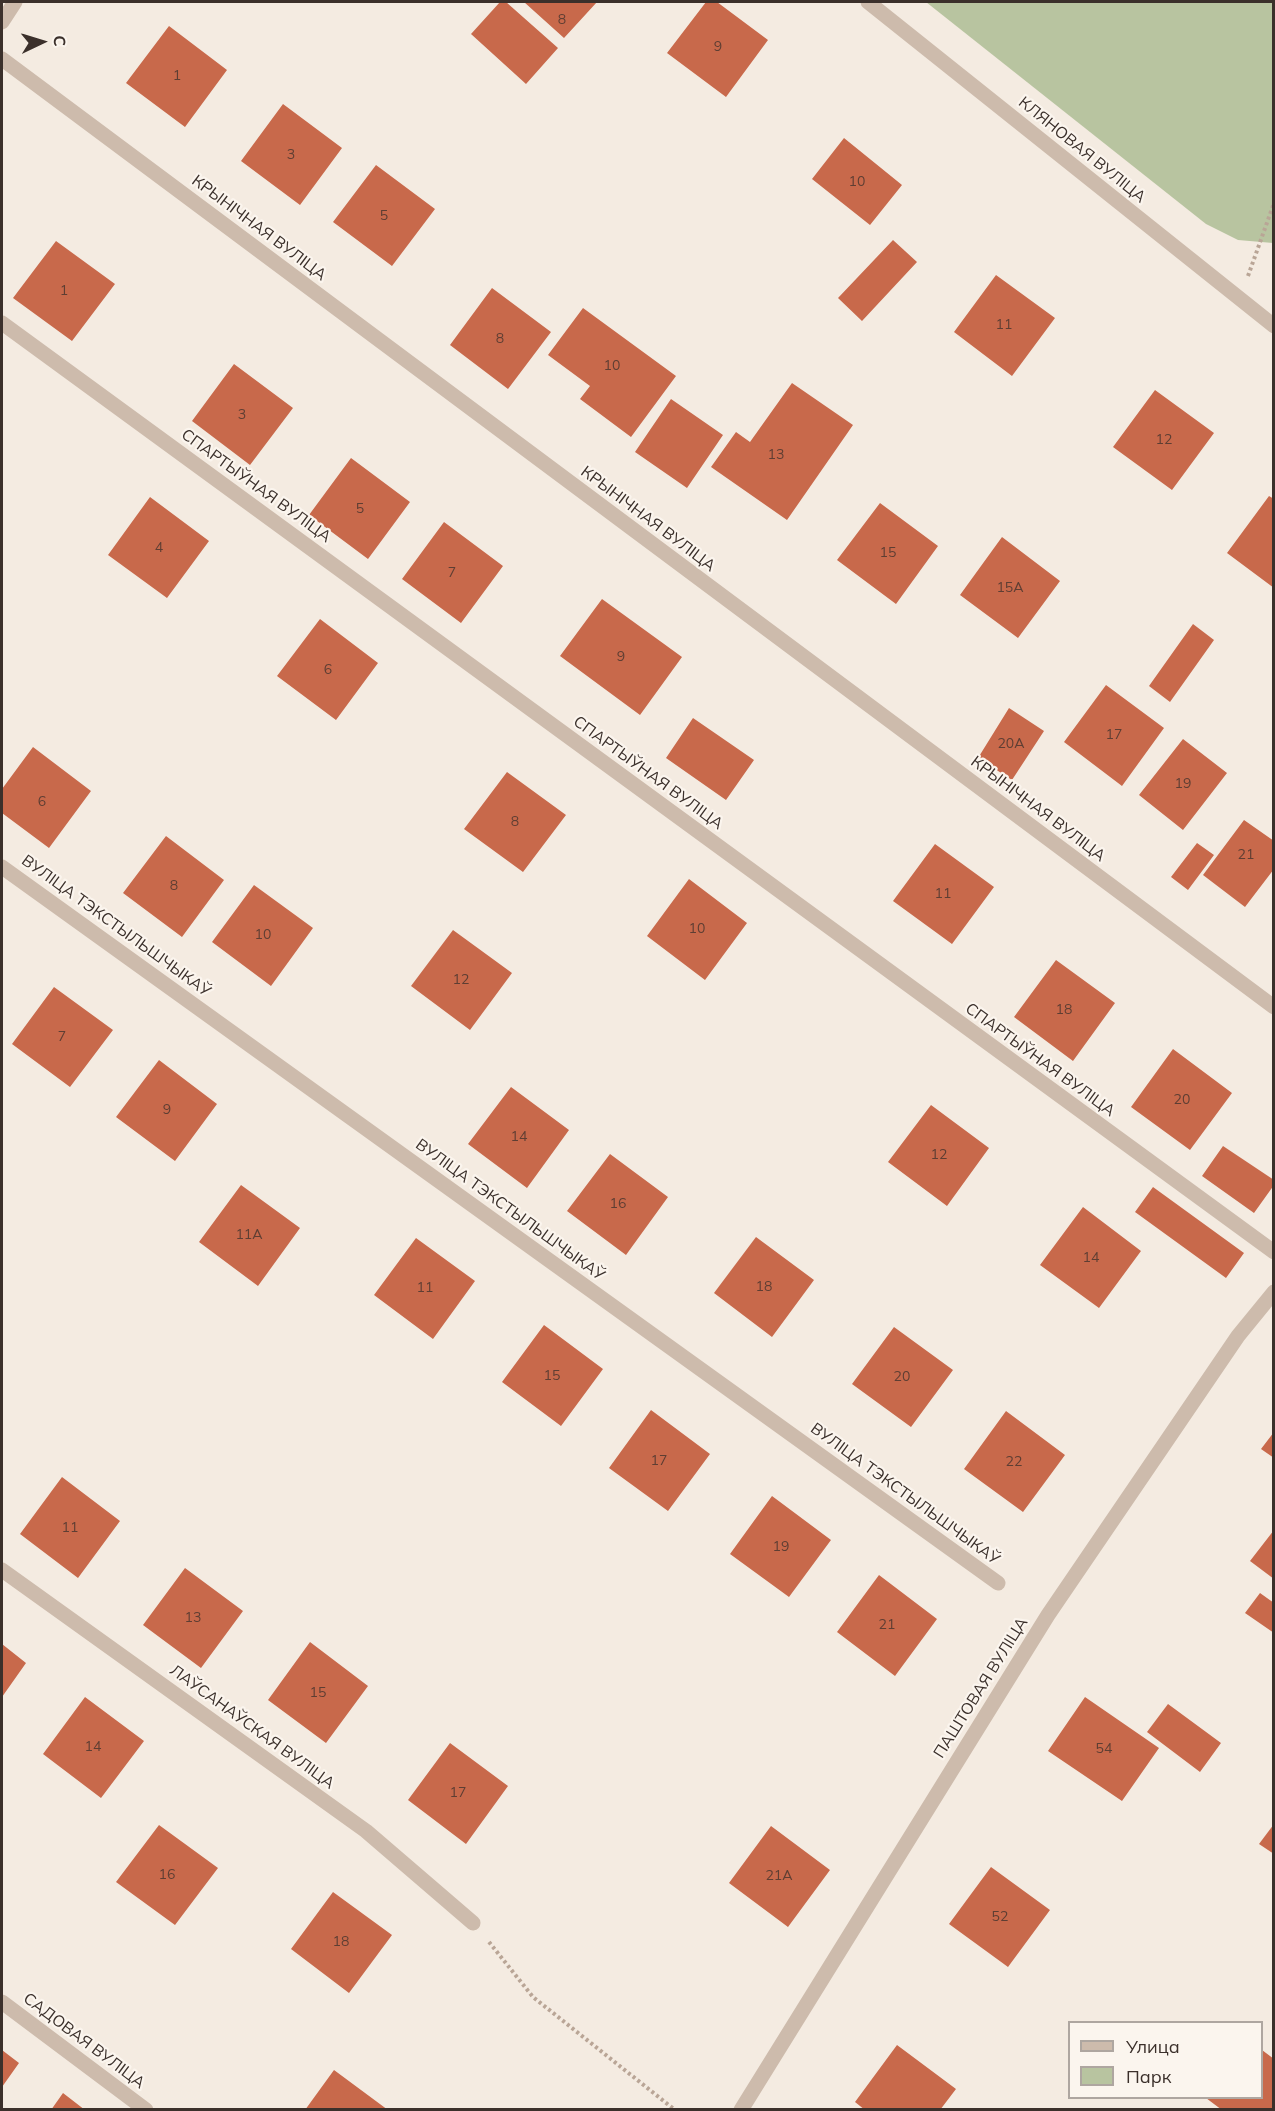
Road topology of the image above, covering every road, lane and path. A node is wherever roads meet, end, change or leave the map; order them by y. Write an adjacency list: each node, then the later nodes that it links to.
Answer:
1 (15, 2): 3 (street)
2 (868, 2): 6 (street, КЛЯНОВАЯ ВУЛІЦА)
3 (2, 22)
4 (2, 59): 10 (street, КРЫНІЧНАЯ ВУЛІЦА)
5 (1274, 203): 6 (path)
6 (1239, 299): 8 (street, КЛЯНОВАЯ ВУЛІЦА)
7 (2, 323): 11 (street, СПАРТЫЎНАЯ ВУЛІЦА)
8 (1274, 326)
9 (2, 867): 14 (street, ВУЛІЦА ТЭКСТЫЛЬШЧЫКАЎ)
10 (1274, 1007)
11 (1274, 1252)
12 (1272, 1296): 19 (street, ПАШТОВАЯ ВУЛІЦА)
13 (2, 1570): 15 (street, ЛАЎСАНАЎСКАЯ ВУЛІЦА)
14 (998, 1583)
15 (473, 1923): 18 (path)
16 (2, 2002): 17 (street, САДОВАЯ ВУЛІЦА)
17 (146, 2109)
18 (675, 2109)
19 (741, 2109)

